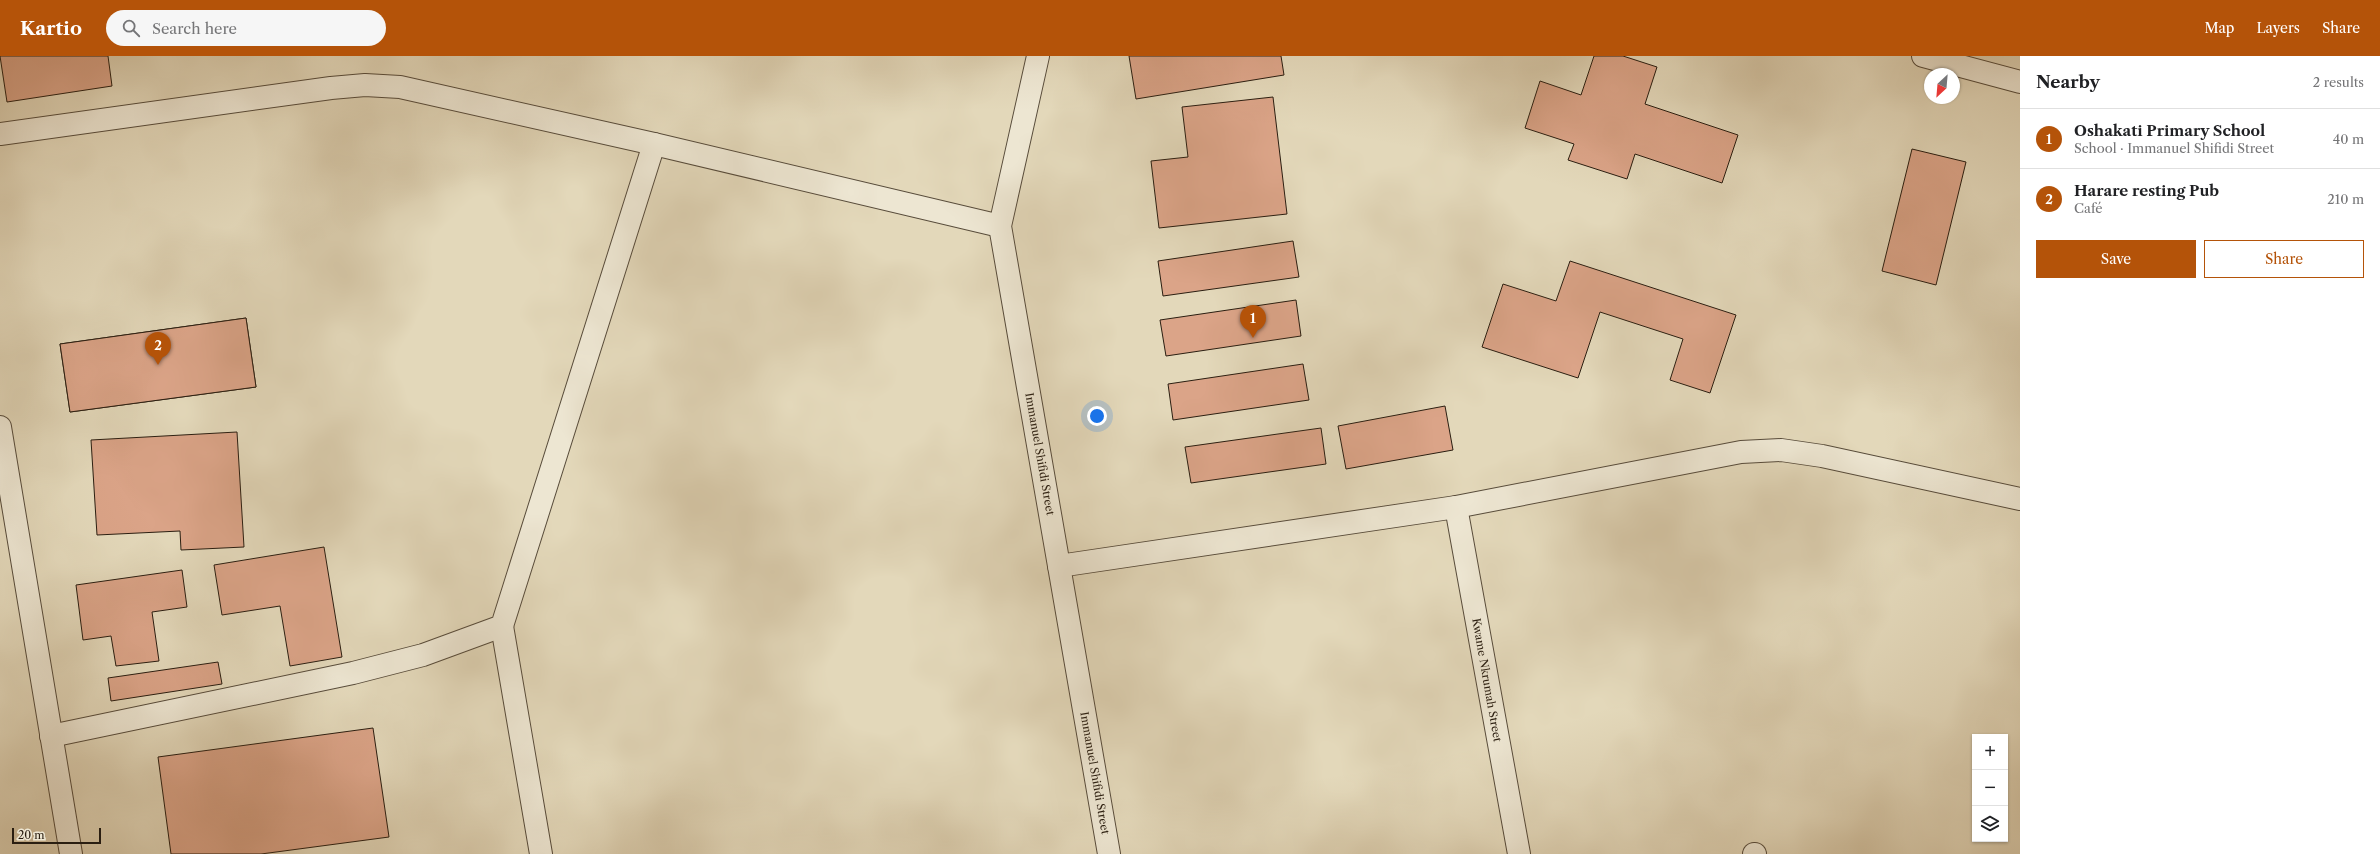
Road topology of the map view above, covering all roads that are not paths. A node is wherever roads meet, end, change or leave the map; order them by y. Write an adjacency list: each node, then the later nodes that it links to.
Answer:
1 (1038, 56): 6 (street, Immanuel Shifidi Street)
2 (1923, 56): 3 (street)
3 (2020, 82)
4 (0, 134): 5 (street)
5 (654, 144): 6 (street); 11 (street)
6 (1000, 226): 10 (street, Immanuel Shifidi Street)
7 (0, 427): 12 (street)
8 (2018, 493): 9 (street)
9 (1456, 507): 10 (street); 16 (street, Kwame Nkrumah Street)
10 (1059, 566): 15 (street, Immanuel Shifidi Street)
11 (502, 626): 12 (street); 14 (street)
12 (51, 736): 13 (street)
13 (71, 854)
14 (541, 854)
15 (1108, 854)
16 (1519, 854)

